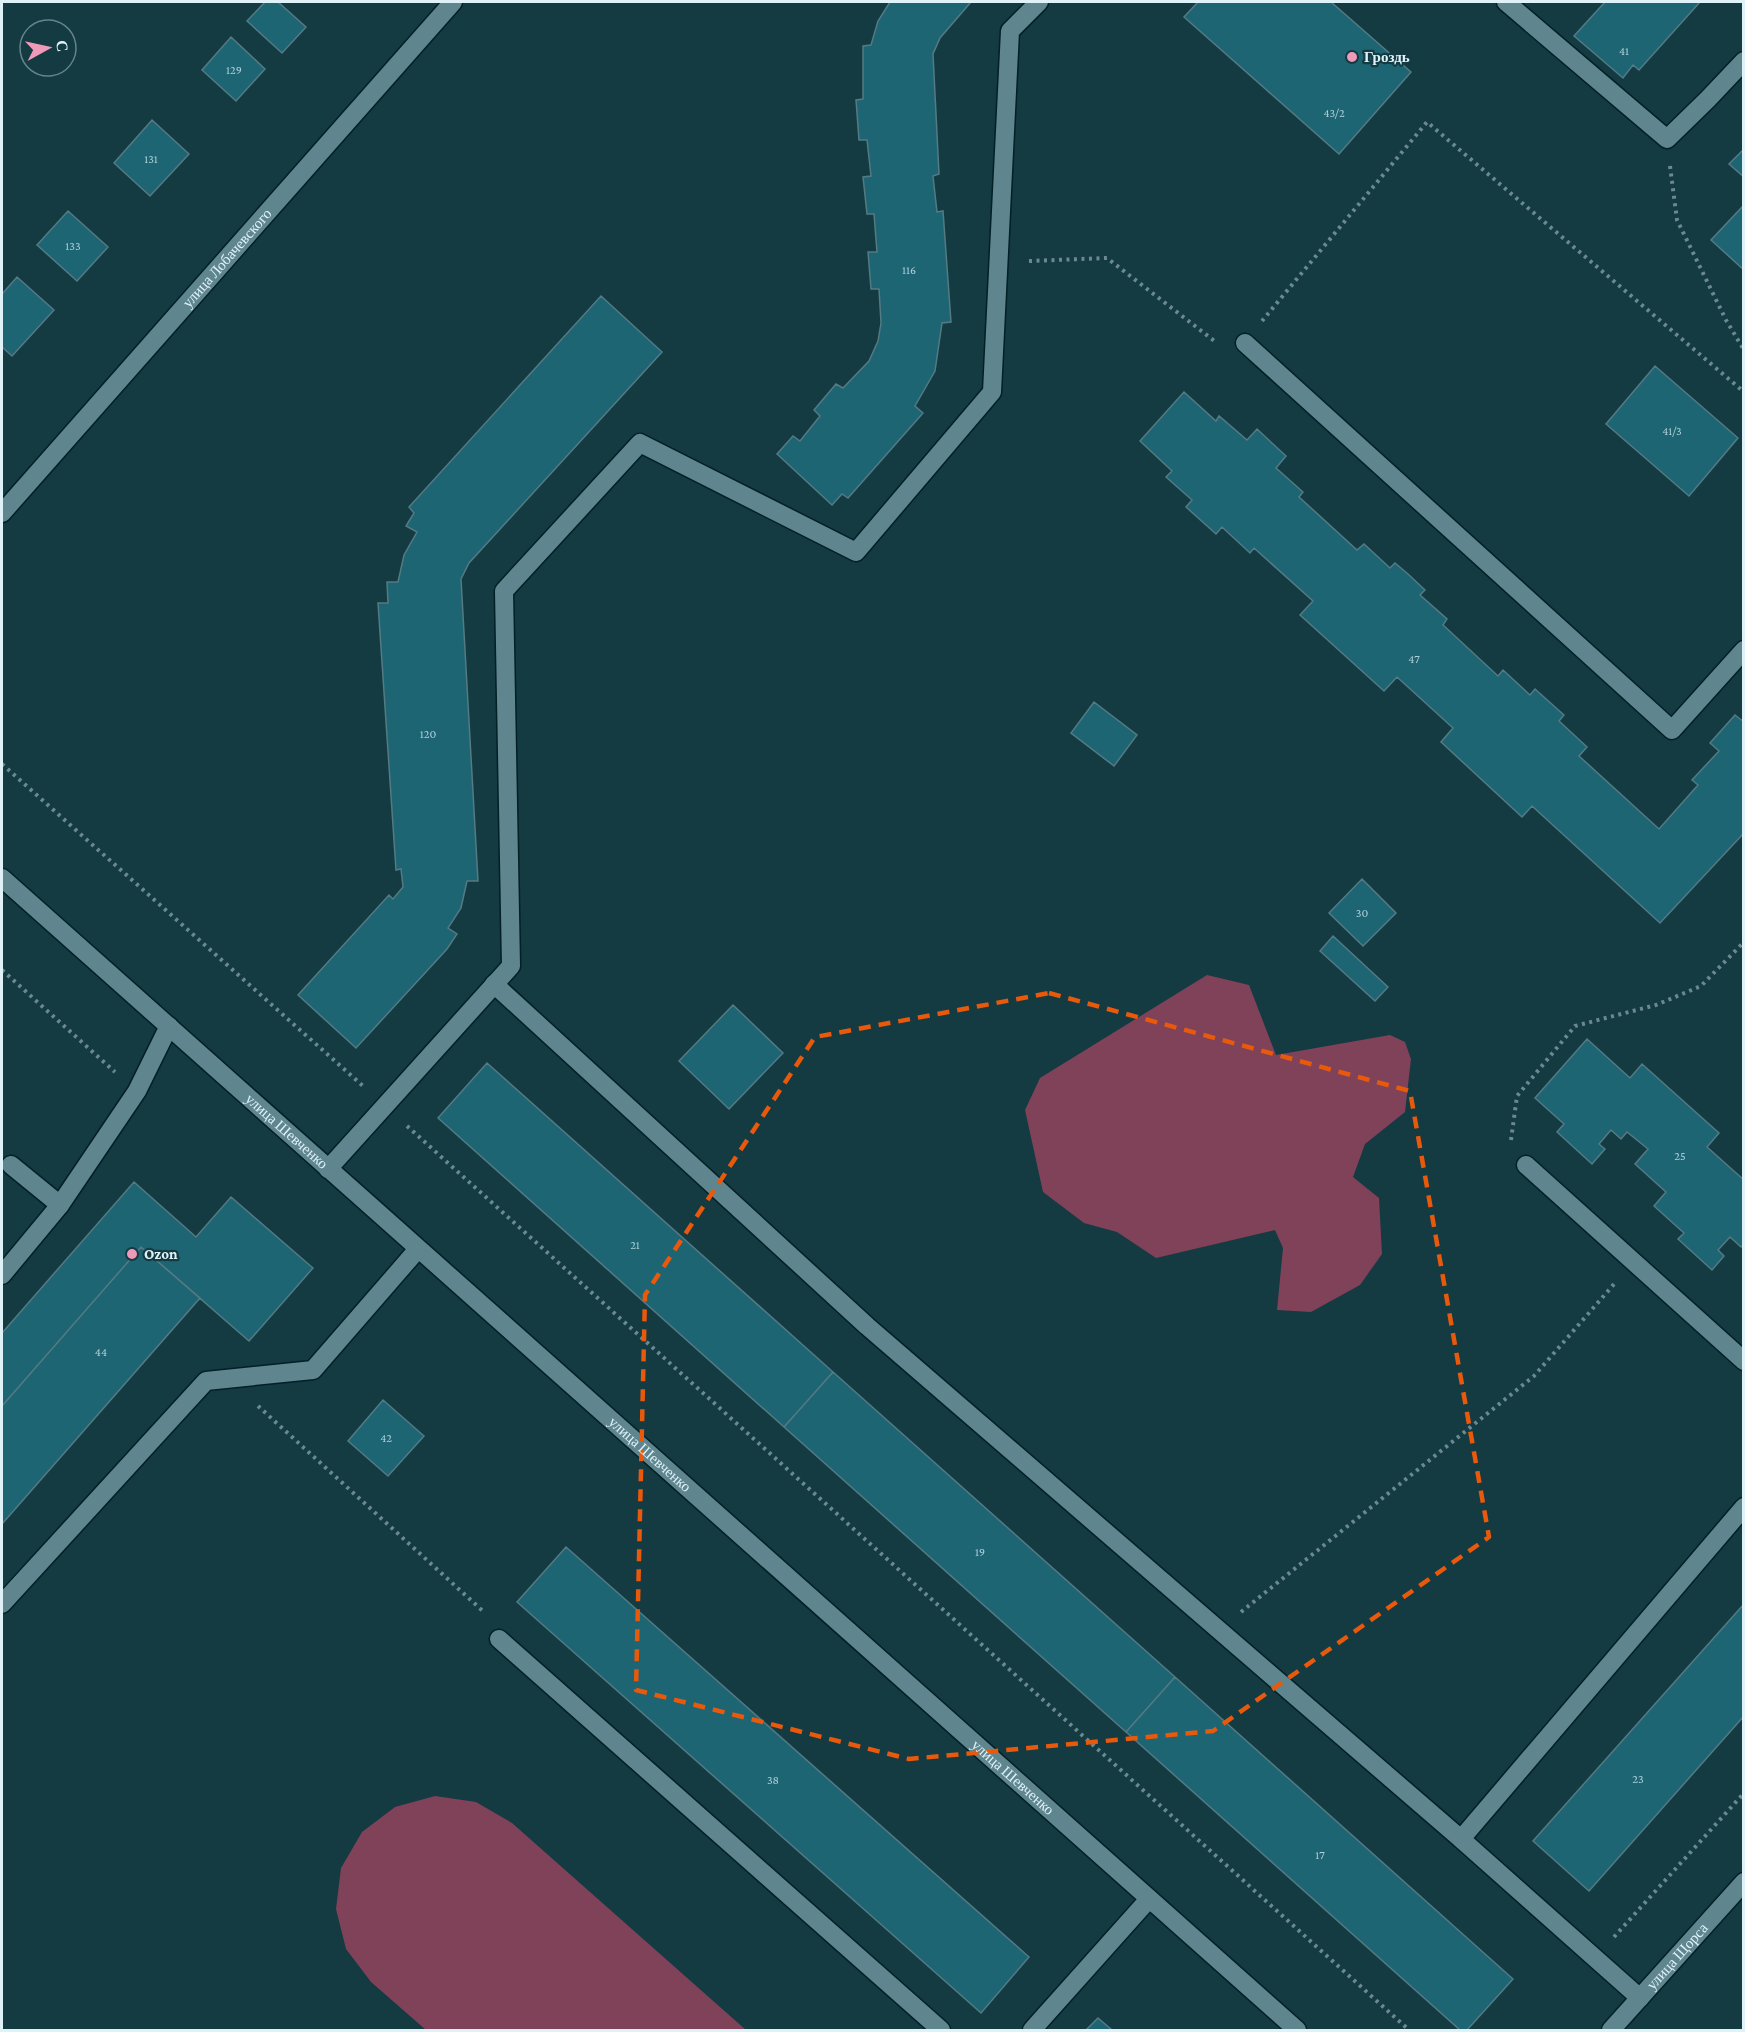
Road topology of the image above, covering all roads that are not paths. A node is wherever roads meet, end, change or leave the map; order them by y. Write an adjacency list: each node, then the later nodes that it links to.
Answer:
1 (453, 2): 6 (street, улица Лобачевского)
2 (1039, 2): 9 (street)
3 (1506, 2): 4 (street)
4 (1743, 61)
5 (1245, 343): 7 (street)
6 (2, 513)
7 (1743, 650)
8 (2, 878): 10 (street, улица Шевченко)
9 (494, 984): 13 (street); 21 (street)
10 (169, 1026): 13 (street, улица Шевченко); 14 (street)
11 (11, 1165): 14 (street)
12 (1526, 1165): 17 (street)
13 (328, 1169): 15 (street, улица Шевченко)
14 (60, 1204): 16 (street)
15 (418, 1249): 19 (street); 23 (street, улица Шевченко)
16 (2, 1275)
17 (1743, 1361)
18 (1743, 1507): 21 (street)
19 (2, 1604)
20 (499, 1639): 25 (street)
21 (1461, 1839): 24 (street)
22 (1743, 1882): 24 (street, улица Щорса)
23 (1149, 1899): 26 (street); 27 (street, улица Шевченко)
24 (1640, 1998): 28 (street, улица Щорса)
25 (941, 2031)
26 (1032, 2031)
27 (1297, 2031)
28 (1611, 2031)

